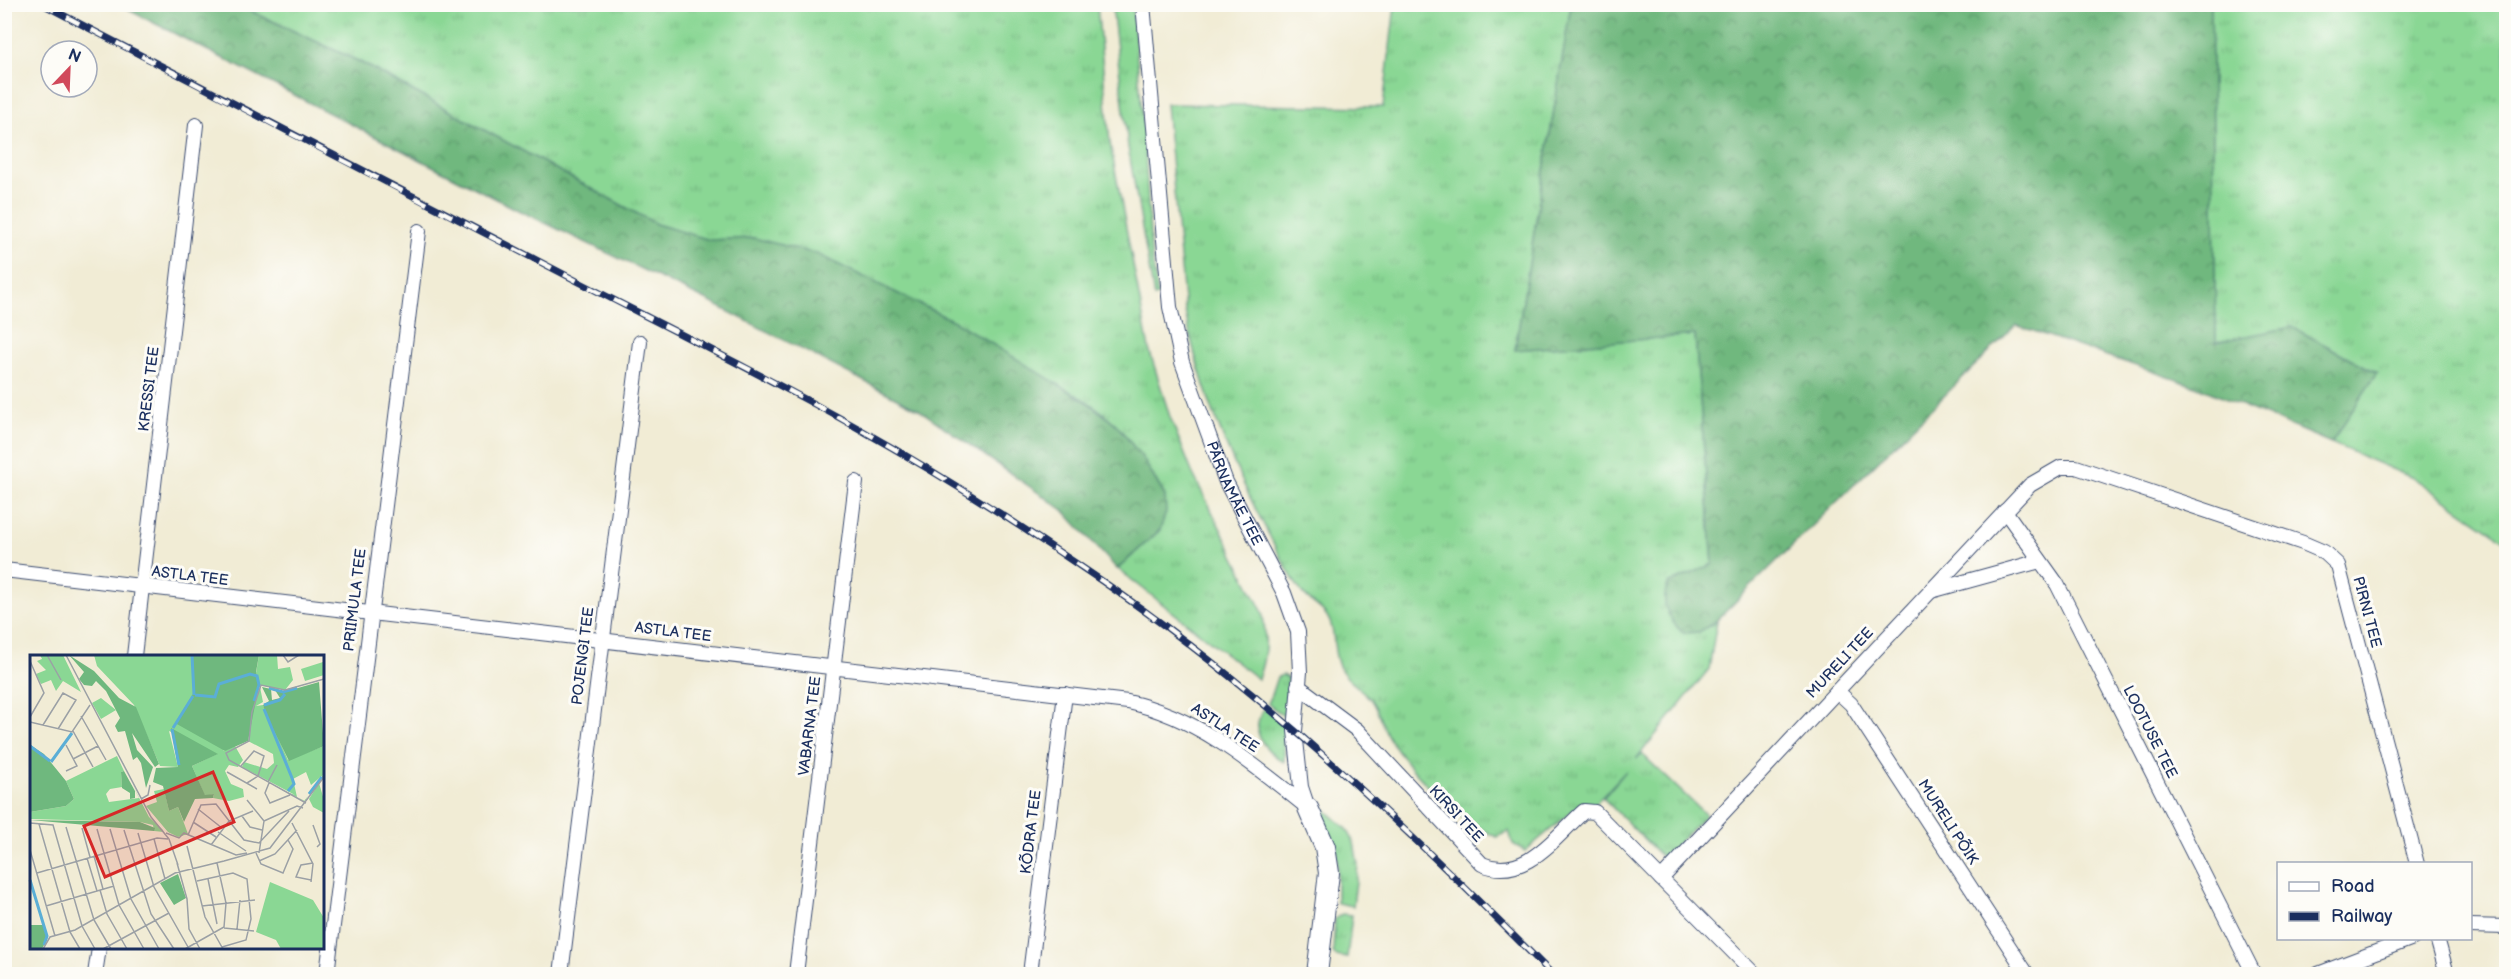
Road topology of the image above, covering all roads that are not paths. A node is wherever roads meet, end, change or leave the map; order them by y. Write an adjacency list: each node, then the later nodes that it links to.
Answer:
1 (1143, 4): 16 (street, PÄRNAMÄE TEE)
2 (196, 125): 10 (street, KRESSI TEE)
3 (419, 231): 12 (street, PRIIMULA TEE)
4 (640, 342): 13 (street, POJENGI TEE)
5 (2047, 473): 7 (street, MURELI TEE); 20 (street, PIRNI TEE)
6 (856, 482): 15 (street, VABARNA TEE)
7 (2005, 511): 8 (street, LOOTUSE TEE); 11 (street, MURELI TEE)
8 (2040, 561): 11 (street); 35 (street, LOOTUSE TEE)
9 (4, 570): 10 (street, ASTLA TEE)
10 (143, 586): 12 (street, ASTLA TEE); 14 (street, KRESSI TEE)
11 (1930, 591): 17 (street, MURELI TEE)
12 (370, 614): 13 (street, ASTLA TEE); 28 (street, PRIIMULA TEE)
13 (601, 641): 15 (street, ASTLA TEE); 29 (street, POJENGI TEE)
14 (134, 655)
15 (834, 668): 18 (street, ASTLA TEE); 30 (street, VABARNA TEE)
16 (1298, 686): 19 (street, PÄRNAMÄE TEE); 21 (street, KIRSI TEE)
17 (1837, 691): 21 (street, MURELI TEE); 34 (street, MURELI PÕIK)
18 (1065, 694): 19 (street, ASTLA TEE); 31 (street, KÕDRA TEE)
19 (1308, 808): 32 (main road, PÄRNAMÄE TEE)
20 (2416, 862)
21 (1661, 879): 33 (street, KIRSI TEE)
22 (2472, 926): 23 (street)
23 (2506, 927)
24 (2411, 940): 36 (street)
25 (2437, 940): 37 (street)
26 (99, 949): 27 (street)
27 (95, 975)
28 (327, 975)
29 (561, 975)
30 (796, 975)
31 (1030, 975)
32 (1317, 975)
33 (1755, 975)
34 (2027, 975)
35 (2254, 975)
36 (2318, 975)
37 (2447, 975)

